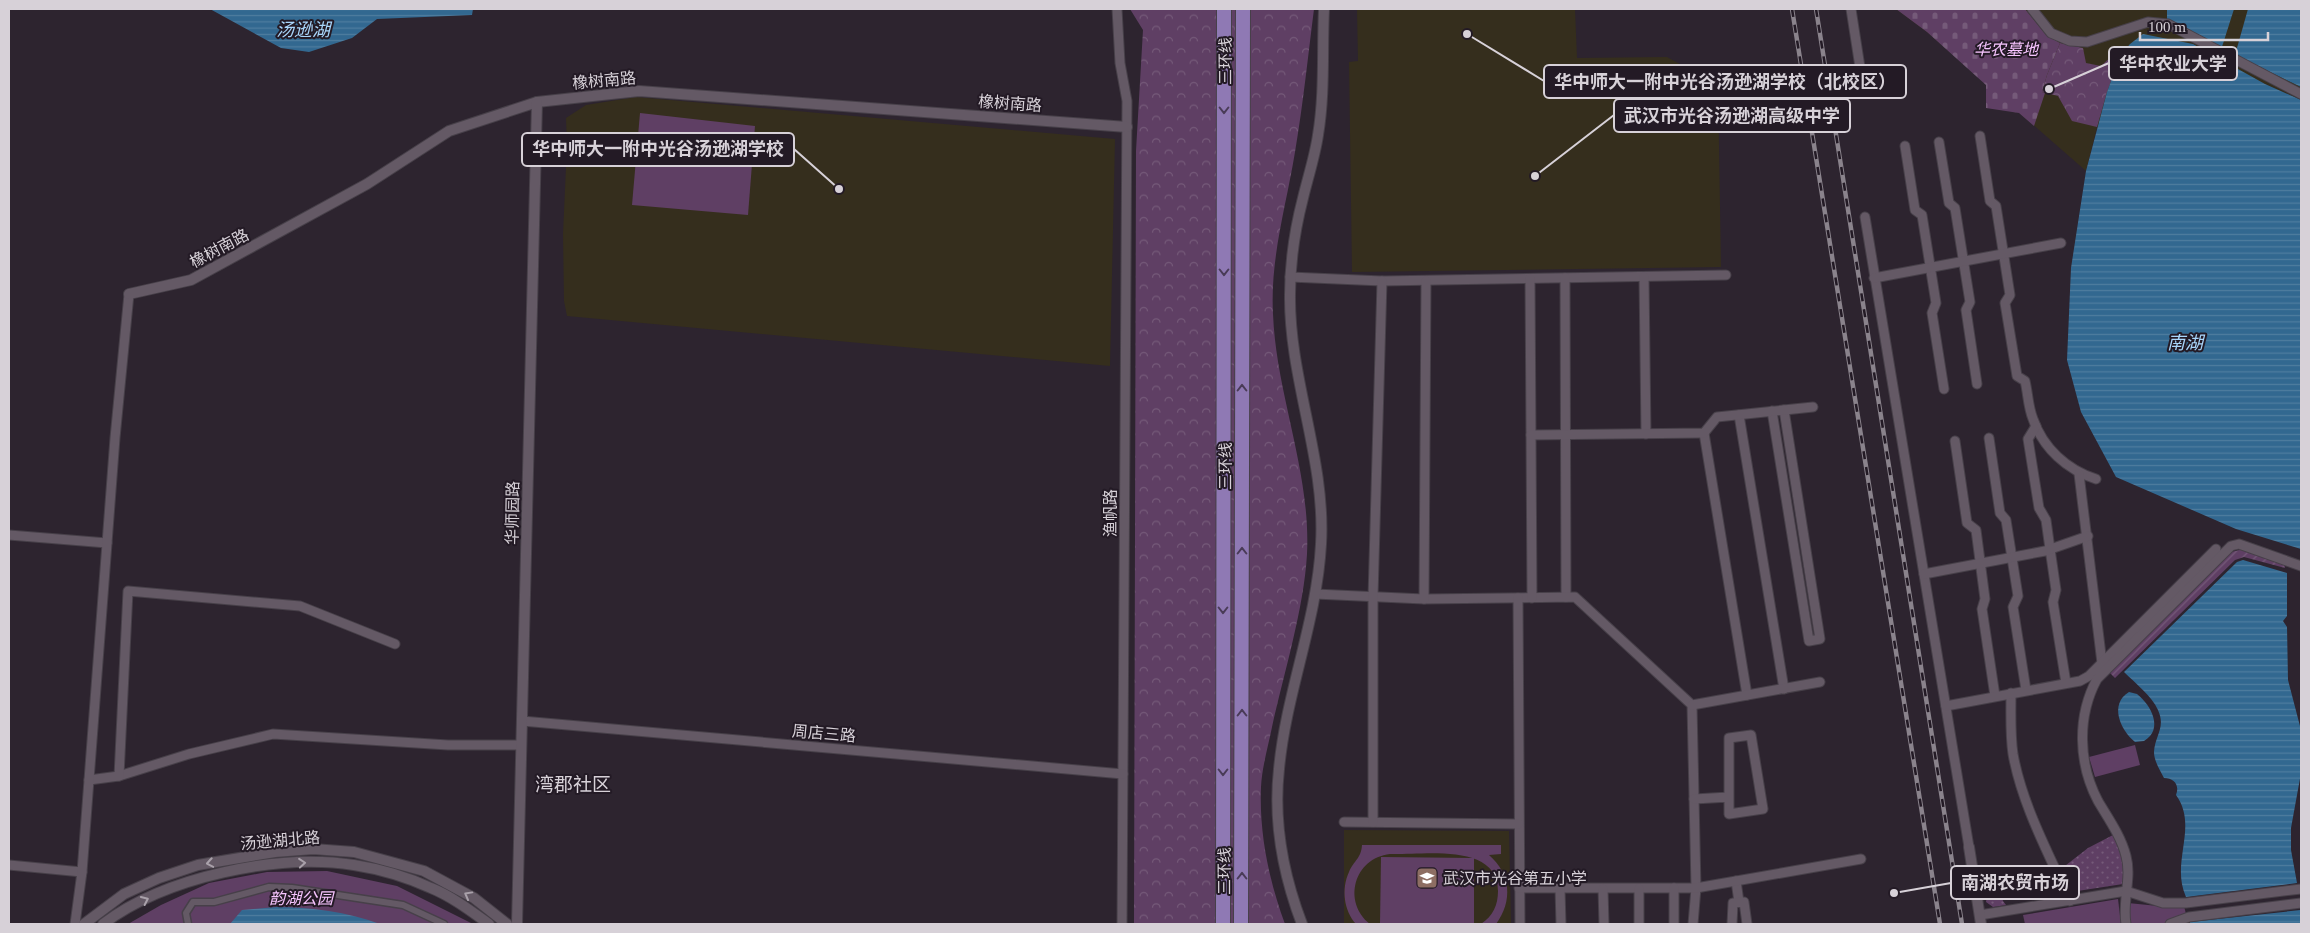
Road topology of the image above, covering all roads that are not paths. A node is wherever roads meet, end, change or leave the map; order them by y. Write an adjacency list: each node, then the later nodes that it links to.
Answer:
1 (1117, 9): 10 (street, 渔帆路)
2 (1224, 9): 107 (highway, 三环线, one-way to 107)
3 (1243, 9): 108 (highway, 三环线, one-way to 3)
4 (1324, 9): 20 (street)
5 (1851, 9): 7 (street)
6 (2032, 9): 8 (street)
7 (1862, 80)
8 (2301, 94)
9 (537, 102): 10 (street, 橡树南路); 27 (street, 橡树南路); 71 (street, 华师园路)
10 (1127, 127): 73 (street, 渔帆路)
11 (1980, 136): 16 (street)
12 (1939, 142): 17 (street)
13 (1905, 146): 18 (street)
14 (1865, 217): 23 (street)
15 (2061, 243): 16 (street)
16 (2003, 254): 17 (street); 34 (street)
17 (1963, 261): 18 (street); 28 (street)
18 (1931, 267): 23 (street); 29 (street)
19 (1726, 275): 21 (street)
20 (1290, 277): 25 (street); 54 (street)
21 (1644, 277): 22 (street); 36 (street)
22 (1565, 278): 24 (street); 38 (street)
23 (1874, 278): 53 (street)
24 (1530, 279): 26 (street); 37 (street)
25 (1382, 281): 26 (street); 55 (street)
26 (1426, 281): 59 (street)
27 (129, 294): 47 (street)
28 (1977, 384)
29 (1944, 389)
30 (1813, 406): 31 (street)
31 (1784, 410): 32 (street); 43 (street)
32 (1772, 411): 33 (street); 44 (street)
33 (1739, 415): 35 (street); 64 (street)
34 (2036, 426): 41 (street); 48 (street)
35 (1704, 433): 36 (street); 67 (street)
36 (1646, 434): 38 (street)
37 (1531, 435): 38 (street); 57 (street)
38 (1565, 435): 58 (street)
39 (1989, 438): 50 (street)
40 (1955, 441): 51 (street)
41 (2079, 474): 42 (street); 46 (street)
42 (2096, 479)
43 (1800, 510): 44 (street); 44 (street)
44 (1788, 512)
45 (9, 536): 47 (street)
46 (2088, 536): 48 (street); 61 (street)
47 (107, 543): 75 (street)
48 (2050, 549): 50 (street); 63 (street)
49 (2216, 549): 61 (street)
50 (2012, 557): 51 (street); 65 (street)
51 (1980, 563): 53 (street); 68 (street)
52 (2301, 566): 93 (street)
53 (1924, 574): 70 (street)
54 (1315, 594): 55 (street); 109 (street)
55 (1373, 597): 59 (street); 79 (street)
56 (1518, 598): 57 (street); 59 (street); 80 (street)
57 (1532, 598): 58 (street)
58 (1566, 598): 69 (street)
59 (1424, 599)
60 (395, 644): 74 (street)
61 (2102, 663): 63 (street)
62 (1820, 682): 64 (street)
63 (2066, 683): 65 (street)
64 (1784, 689): 67 (street)
65 (2026, 690): 66 (street)
66 (2011, 693): 68 (street); 94 (street)
67 (1747, 695): 69 (street)
68 (1995, 696): 70 (street)
69 (1692, 705): 77 (street)
70 (1946, 706): 81 (street)
71 (522, 721): 72 (street, 华师园路); 73 (street, 周店三路)
72 (521, 745): 74 (street); 105 (street, 华师园路)
73 (1123, 774): 106 (street, 渔帆路)
74 (119, 776): 75 (street)
75 (89, 780): 84 (street)
76 (1729, 797): 76 (street); 77 (street)
77 (1694, 799): 88 (street)
78 (1344, 822): 79 (street)
79 (1374, 822): 80 (street)
80 (1518, 824): 86 (street)
81 (1969, 847): 97 (street)
82 (1861, 859): 85 (street)
83 (9, 865): 84 (street)
84 (82, 872): 98 (street)
85 (1736, 881): 88 (street); 95 (street)
86 (1520, 888): 89 (street); 110 (street)
87 (1674, 888): 88 (street); 91 (street); 114 (street)
88 (1696, 888): 115 (street)
89 (1560, 889): 90 (street); 111 (street)
90 (1603, 889): 91 (street); 112 (street)
91 (1639, 889): 113 (street)
92 (2301, 889): 93 (street)
93 (2126, 891): 94 (street); 118 (street)
94 (2070, 900): 97 (street)
95 (1739, 902): 116 (street); 117 (street)
96 (2301, 903): 119 (street)
97 (1981, 920)
98 (75, 924)
99 (84, 924): 104 (street, 汤逊湖北路, one-way to 99)
100 (103, 924): 103 (street, 汤逊湖北路, one-way to 103)
101 (188, 924): 102 (street)
102 (444, 924)
103 (489, 924)
104 (507, 924)
105 (517, 924)
106 (1122, 924)
107 (1223, 924)
108 (1242, 924)
109 (1302, 924)
110 (1520, 924)
111 (1560, 924)
112 (1604, 924)
113 (1639, 924)
114 (1674, 924)
115 (1693, 924)
116 (1732, 924)
117 (1747, 924)
118 (2126, 924)
119 (2170, 924)

